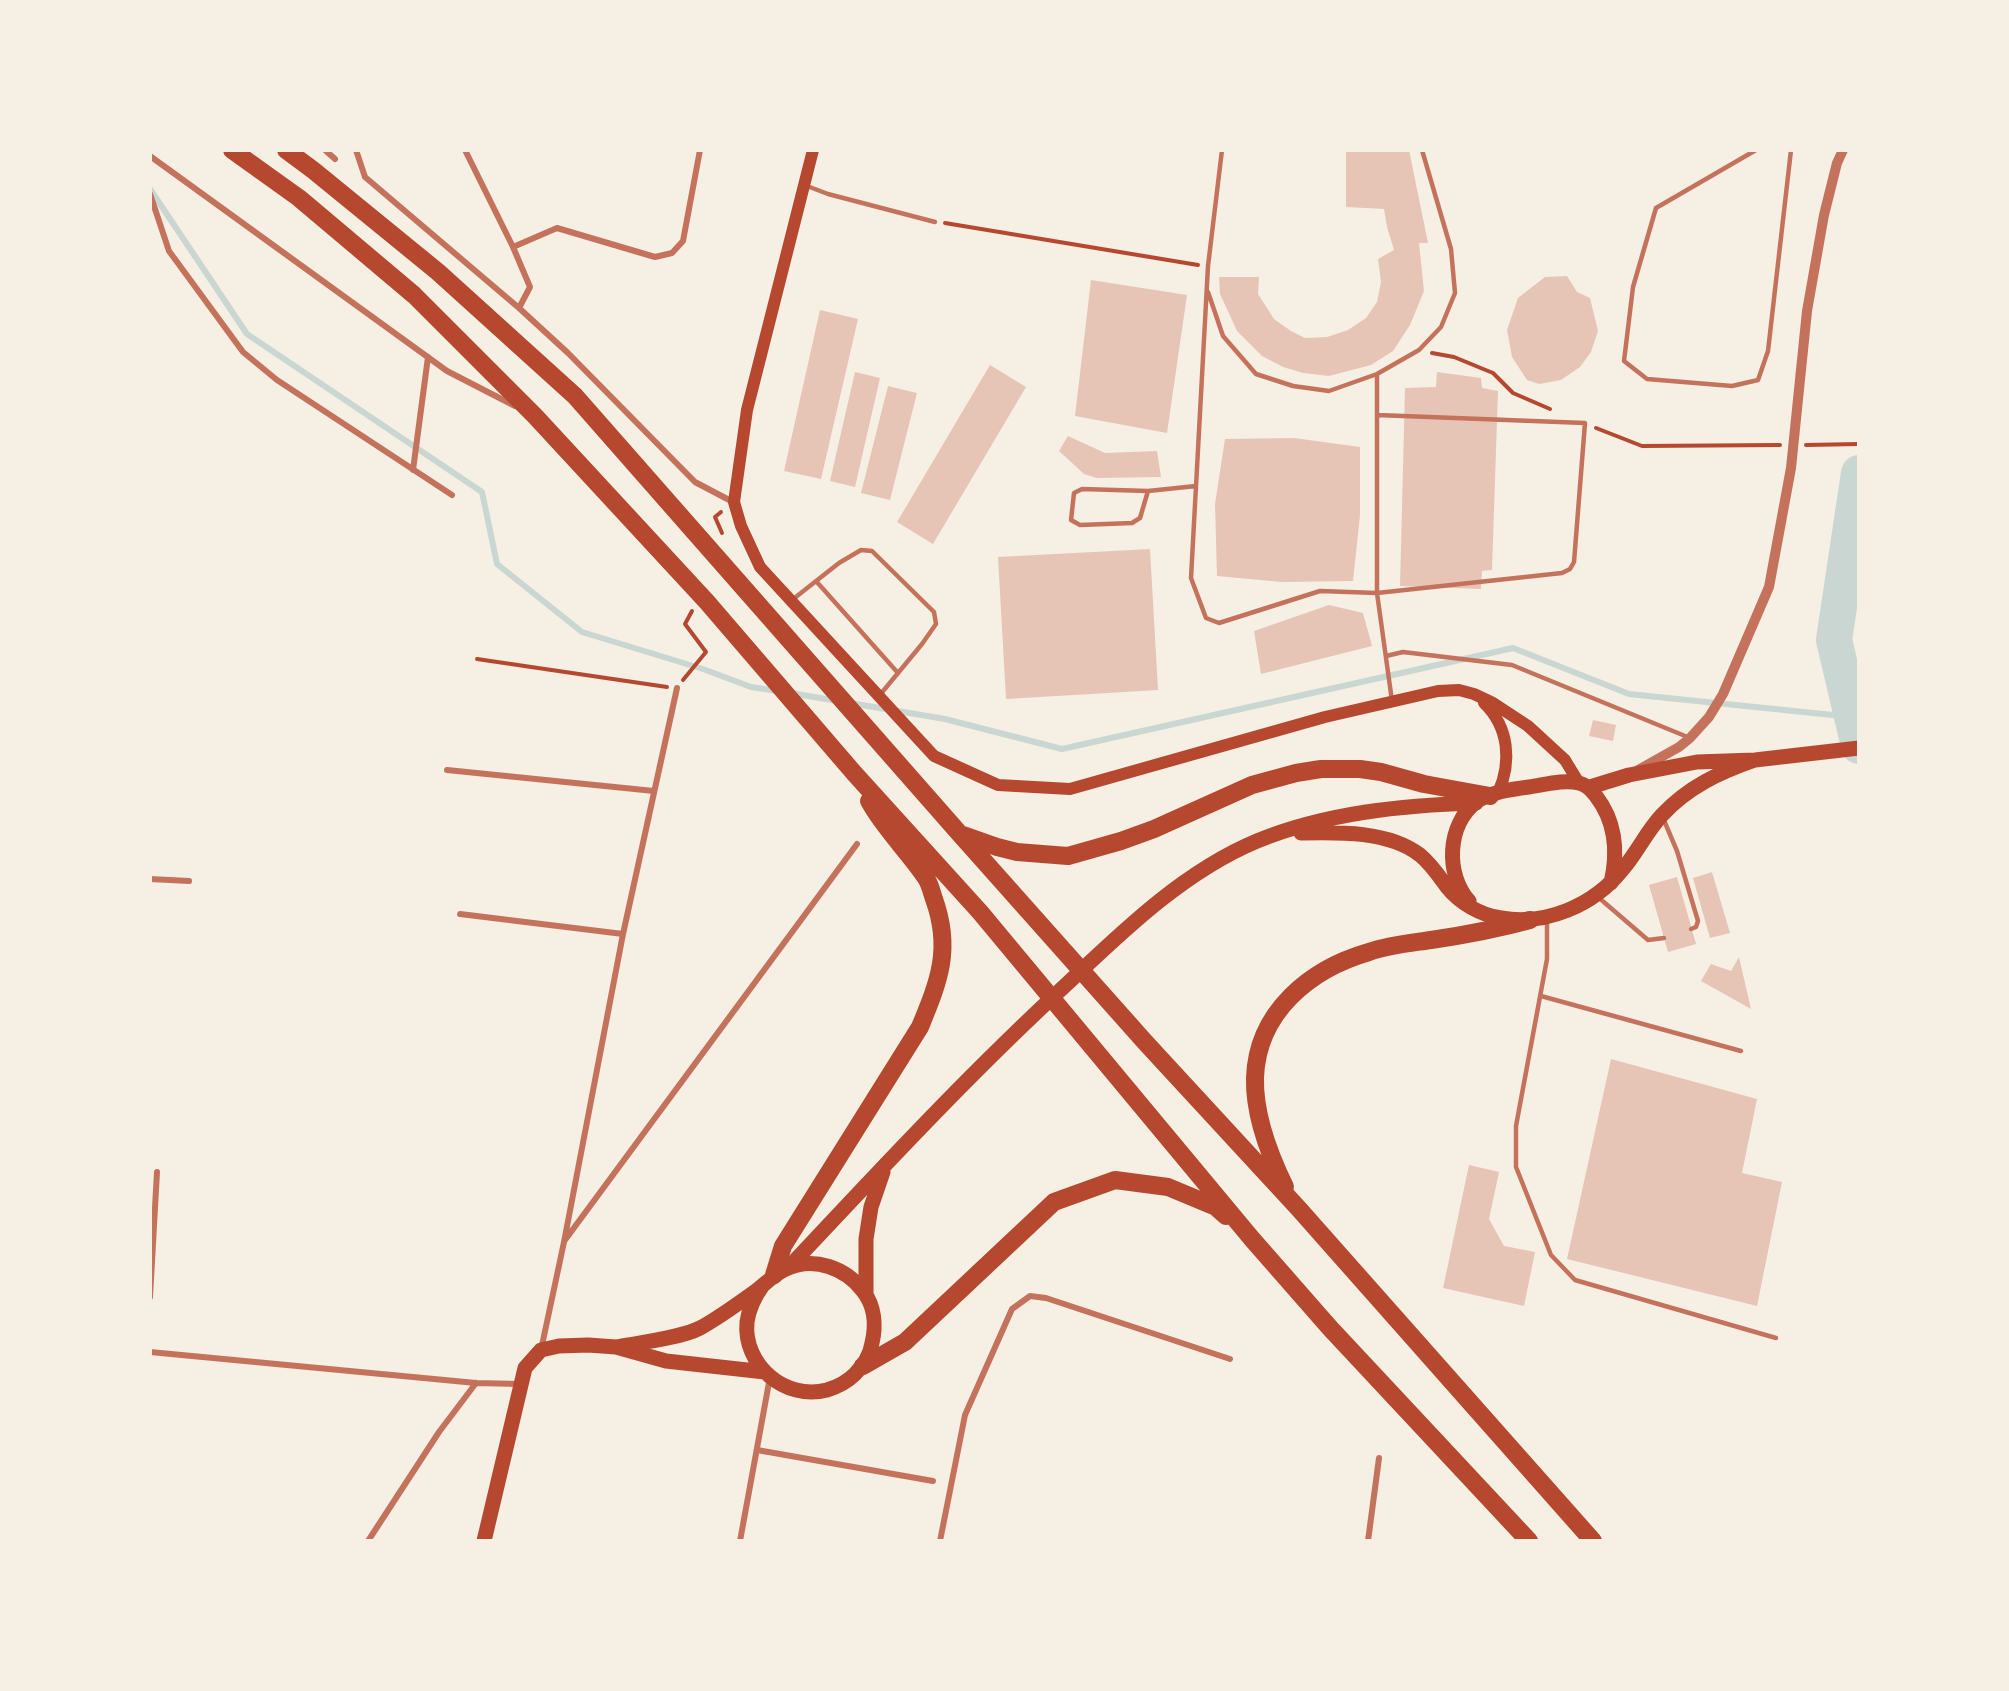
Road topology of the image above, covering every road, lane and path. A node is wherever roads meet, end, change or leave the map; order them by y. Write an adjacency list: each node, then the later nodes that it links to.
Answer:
1 (154, 150): 14 (street)
2 (232, 150): 28 (highway)
3 (286, 150): 57 (highway)
4 (325, 150): 15 (street)
5 (357, 150): 22 (street)
6 (465, 150): 19 (street)
7 (700, 150): 19 (street)
8 (813, 150): 16 (main road)
9 (1222, 150): 20 (lane)
10 (1422, 150): 23 (lane)
11 (1756, 150): 12 (lane)
12 (1791, 150)
13 (1844, 150): 47 (street)
14 (150, 155): 24 (street)
15 (335, 159)
16 (804, 185): 18 (lane); 35 (main road)
17 (150, 194): 31 (street)
18 (935, 222): 20 (path)
19 (513, 248): 22 (street)
20 (1208, 266): 21 (lane)
21 (1207, 290): 25 (lane); 32 (lane)
22 (519, 308): 35 (street)
23 (1419, 350): 25 (lane); 26 (path)
24 (428, 357): 28 (street); 31 (street)
25 (1377, 374): 27 (lane)
26 (1554, 410)
27 (1377, 415): 29 (lane); 37 (lane)
28 (535, 416): 51 (highway)
29 (1585, 423): 30 (path); 37 (lane)
30 (1731, 445)
31 (413, 470): 34 (street)
32 (1196, 486): 33 (lane); 37 (lane)
33 (1149, 491): 33 (lane)
34 (452, 495)
35 (734, 502): 38 (main road)
36 (816, 581): 38 (lane); 42 (lane); 42 (lane)
37 (1377, 593): 40 (lane)
38 (791, 601): 45 (main road)
39 (686, 624): 43 (path)
40 (1386, 656): 46 (lane); 47 (lane)
41 (477, 659): 43 (path)
42 (898, 673): 45 (lane)
43 (677, 688): 54 (street)
44 (1474, 694): 46 (main road); 53 (main road); 55 (main road)
45 (879, 696): 46 (main road)
46 (1392, 702)
47 (1690, 738): 52 (street)
48 (1859, 748): 49 (main road)
49 (1762, 759): 52 (main road); 56 (main road)
50 (447, 770): 54 (street)
51 (854, 773): 75 (highway); 77 (highway)
52 (1629, 775): 53 (main road)
53 (1584, 785): 55 (main road); 62 (main road)
54 (654, 790): 68 (street)
55 (1488, 797): 57 (highway); 58 (main road); 65 (main road)
56 (1662, 815): 62 (main road); 67 (lane)
57 (959, 833): 74 (highway)
58 (1277, 834): 65 (main road); 72 (main road)
59 (857, 844): 76 (street)
60 (150, 879): 61 (street)
61 (189, 881)
62 (1611, 883): 63 (main road)
63 (1596, 895): 66 (main road); 69 (lane)
64 (460, 914): 68 (street)
65 (1485, 914): 66 (main road)
66 (1538, 918): 70 (lane); 74 (highway)
67 (1691, 929)
68 (623, 934): 76 (street)
69 (1664, 938)
70 (1541, 996): 71 (lane); 80 (lane)
71 (1741, 1052)
72 (885, 1166): 77 (main road); 78 (main road)
73 (157, 1172): 79 (street)
74 (1299, 1209): 98 (highway)
75 (1252, 1239): 85 (highway); 97 (highway)
76 (564, 1242): 82 (street)
77 (775, 1276): 78 (main road); 81 (main road); 86 (main road)
78 (866, 1295): 85 (main road)
79 (150, 1297)
80 (1776, 1338)
81 (616, 1347): 82 (main road); 86 (main road)
82 (541, 1350): 88 (main road)
83 (150, 1352): 87 (street)
84 (1230, 1359): 95 (street)
85 (863, 1366): 86 (main road)
86 (767, 1375): 89 (street)
87 (476, 1383): 88 (street); 92 (street)
88 (520, 1384): 93 (main road)
89 (757, 1450): 91 (street); 94 (street)
90 (1379, 1458): 96 (street)
91 (933, 1481)
92 (368, 1541)
93 (484, 1541)
94 (740, 1541)
95 (940, 1541)
96 (1368, 1541)
97 (1529, 1541)
98 (1593, 1541)

